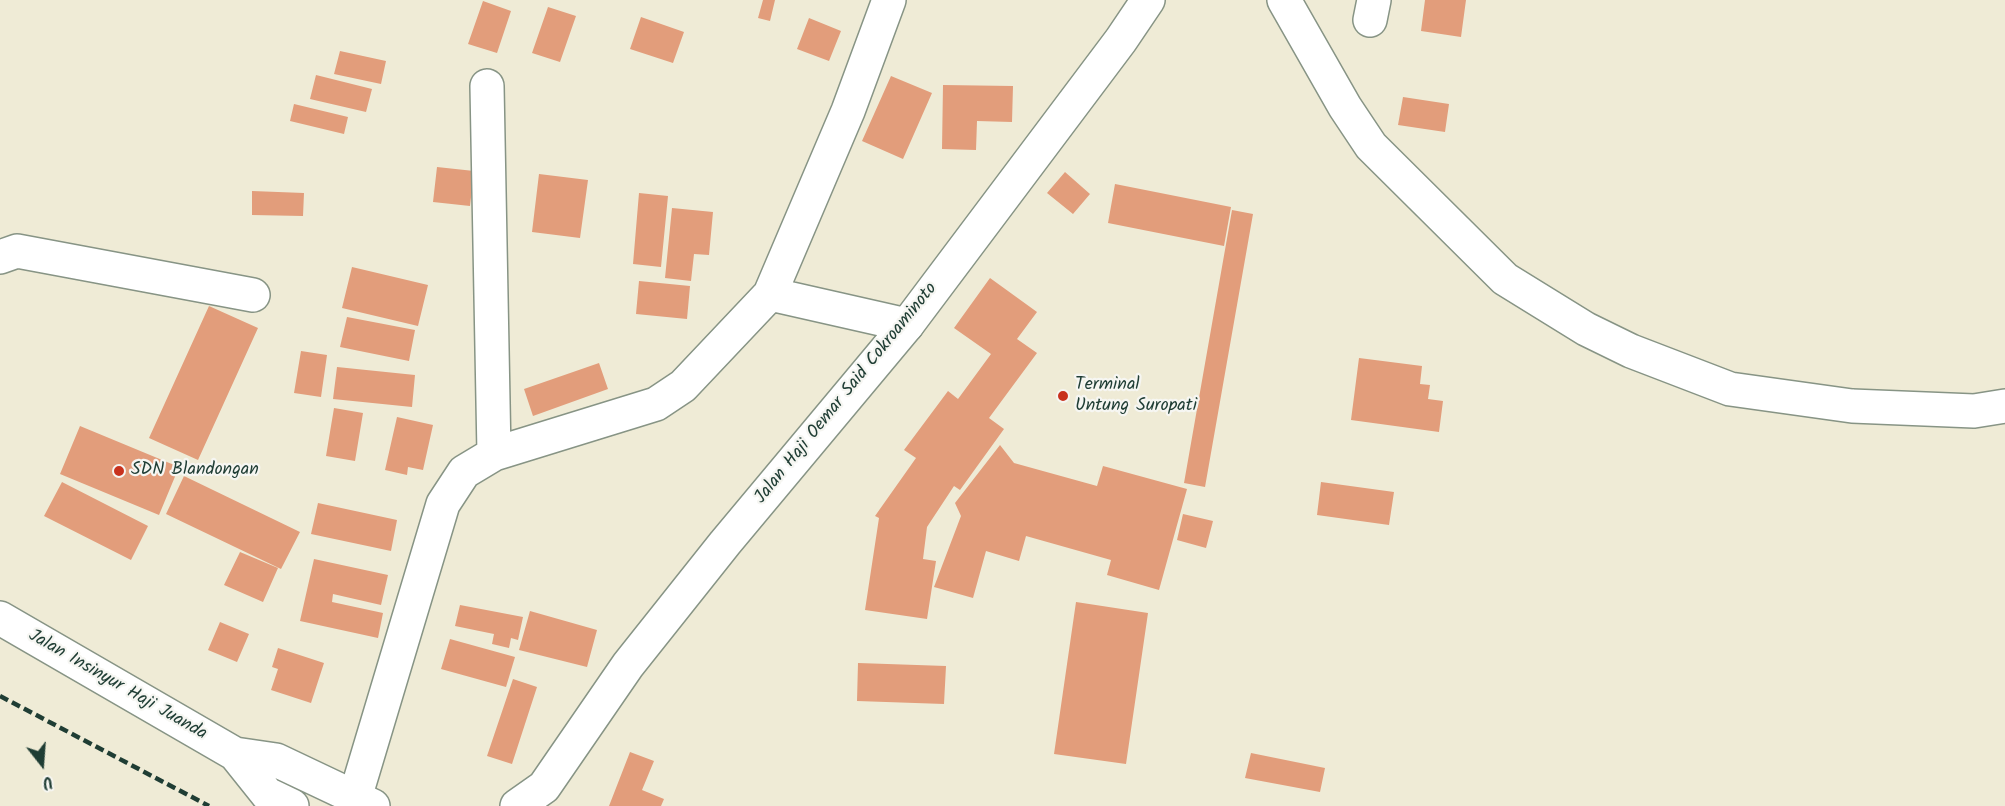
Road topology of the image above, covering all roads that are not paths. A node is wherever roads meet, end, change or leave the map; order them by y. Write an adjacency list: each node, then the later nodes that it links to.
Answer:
1 (889, 0): 6 (main road)
2 (1148, 0): 8 (main road, Jalan Haji Oemar Said Cokroaminoto)
3 (1284, 0): 9 (main road)
4 (487, 86): 10 (main road)
5 (0, 257): 7 (main road)
6 (770, 294): 8 (main road); 10 (main road)
7 (253, 295)
8 (907, 325): 13 (main road, Jalan Haji Oemar Said Cokroaminoto)
9 (2005, 406)
10 (494, 454): 14 (main road)
11 (0, 618): 12 (main road, Jalan Insinyur Haji Juanda)
12 (235, 754): 14 (main road, Jalan Insinyur Haji Juanda); 15 (main road, Jalan Insinyur Haji Juanda)
13 (542, 796): 16 (main road)
14 (365, 799)
15 (292, 806)
16 (517, 806)

